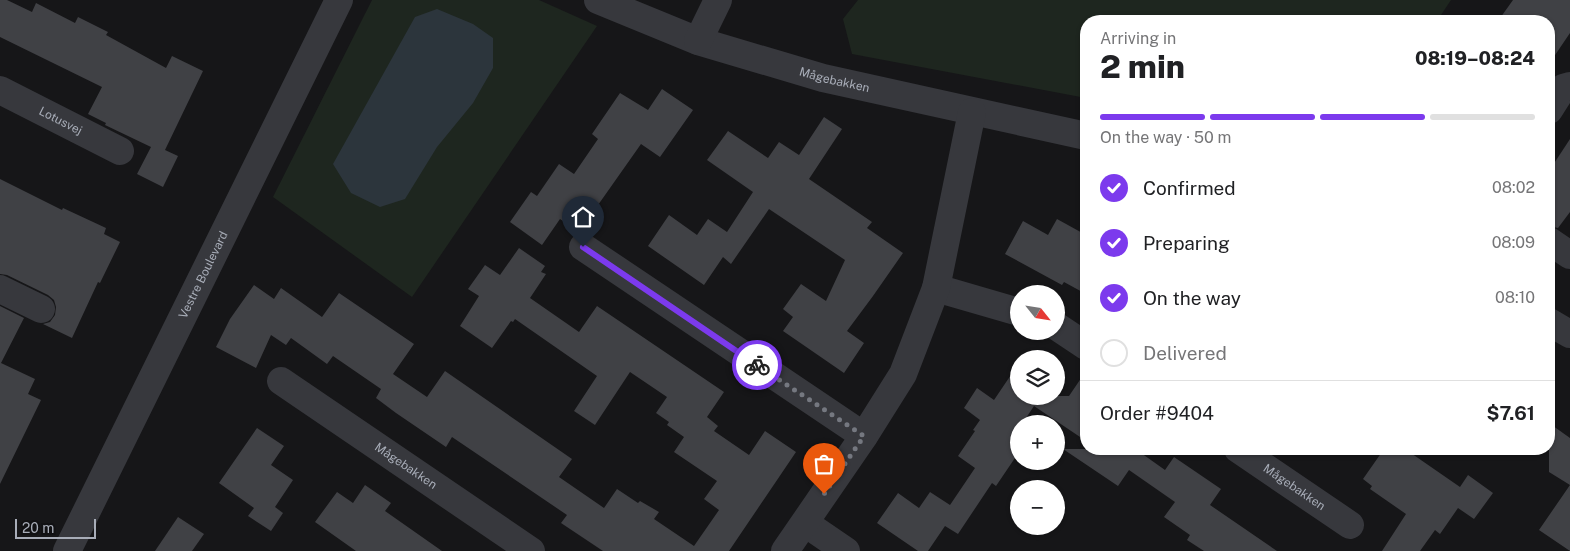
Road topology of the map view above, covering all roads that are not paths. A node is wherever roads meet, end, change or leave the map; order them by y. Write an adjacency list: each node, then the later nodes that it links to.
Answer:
1 (339, 0): 25 (street, Vestre Boulevard)
2 (598, 0): 4 (street, Mågebakken)
3 (718, 0): 4 (street)
4 (698, 41): 6 (street, Mågebakken)
5 (0, 90): 8 (street, Lotusvej)
6 (972, 112): 7 (street, Mågebakken); 12 (street)
7 (1080, 135)
8 (120, 150)
9 (1555, 245): 11 (street)
10 (583, 247): 21 (street)
11 (1570, 255)
12 (936, 288): 15 (street); 21 (street)
13 (0, 289): 14 (street)
14 (41, 309)
15 (1010, 309)
16 (1555, 325): 18 (street)
17 (1065, 332): 19 (street)
18 (1570, 334)
19 (1080, 342)
20 (280, 381): 26 (street, Mågebakken)
21 (864, 436): 23 (street)
22 (1247, 455): 24 (street, Mågebakken)
23 (805, 523): 27 (street); 28 (street)
24 (1350, 525)
25 (66, 551)
26 (531, 551)
27 (785, 551)
28 (846, 551)

